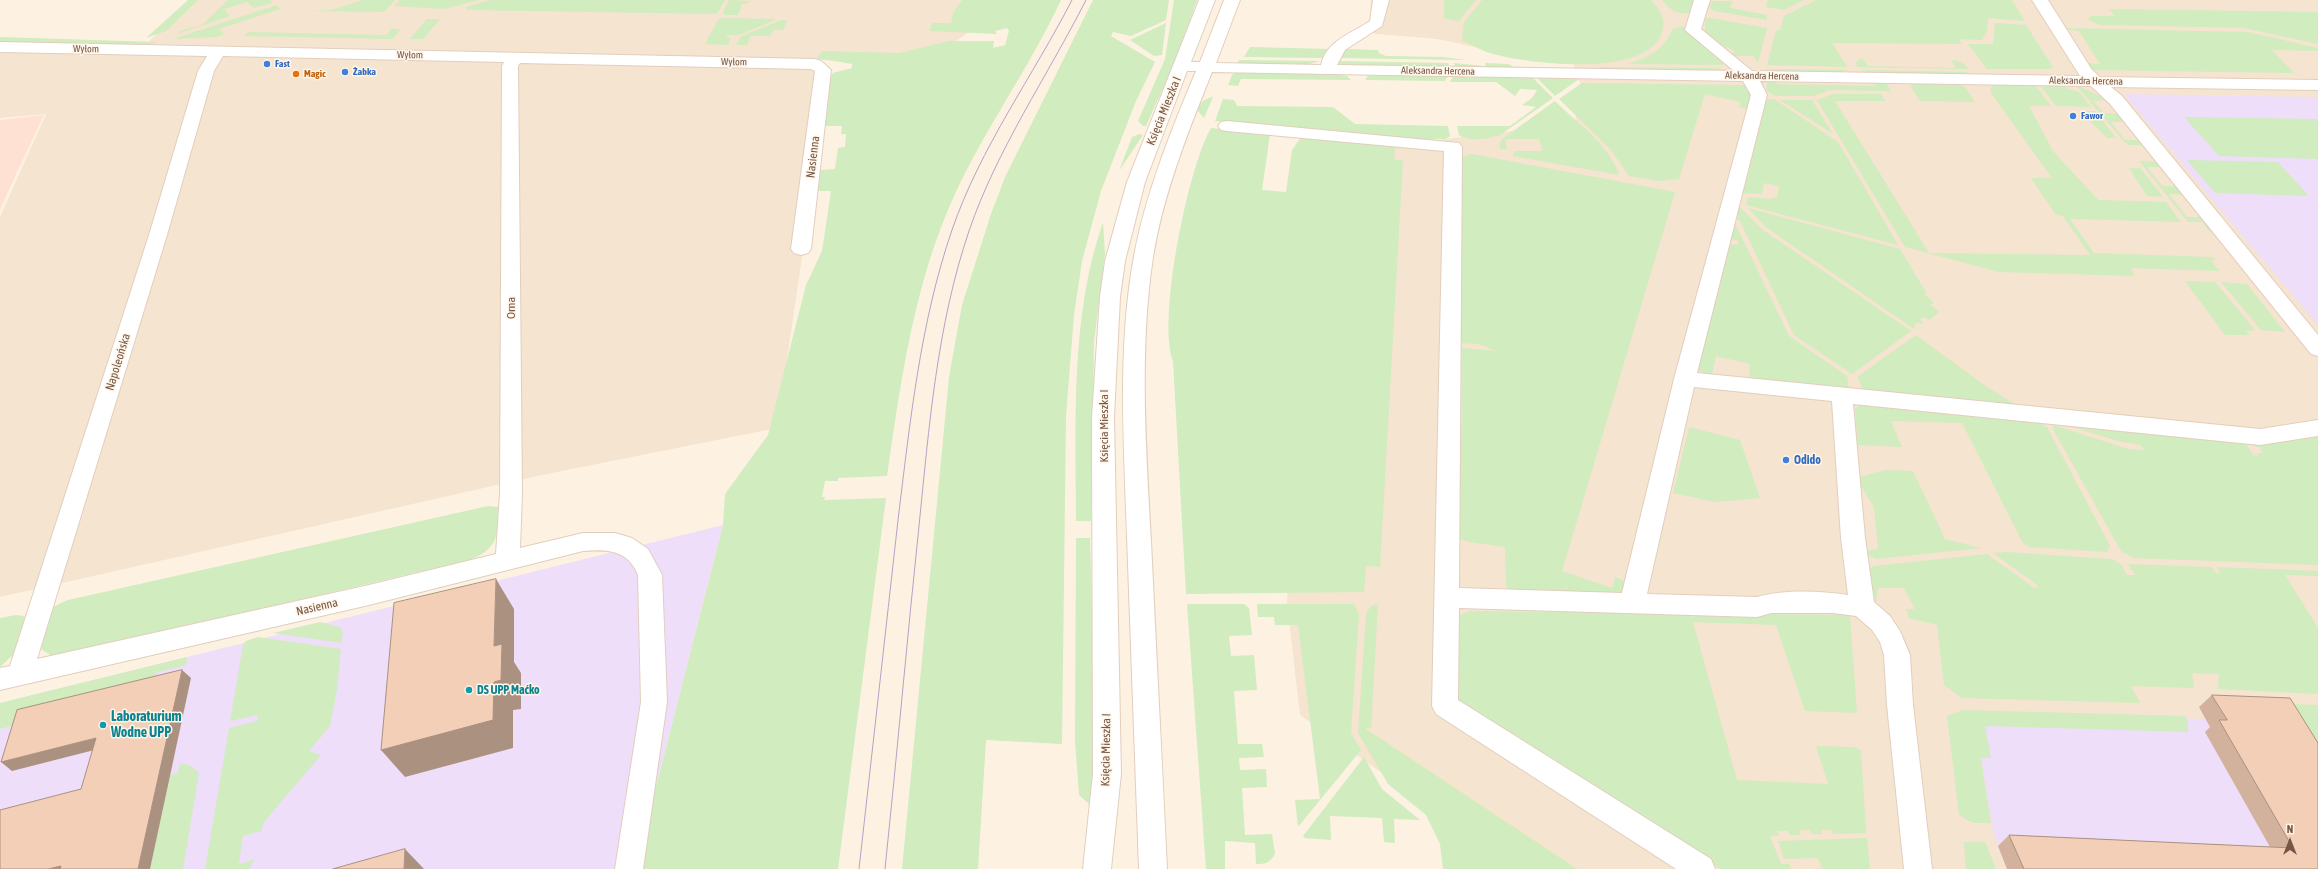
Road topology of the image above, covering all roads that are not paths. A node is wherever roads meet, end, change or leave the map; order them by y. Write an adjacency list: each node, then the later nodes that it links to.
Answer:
1 (1207, 0): 10 (street, Księcia Mieszka I)
2 (1232, 0): 10 (street, Księcia Mieszka I)
3 (1381, 0): 11 (street)
4 (1702, 0): 12 (street)
5 (2040, 0): 13 (street)
6 (0, 47): 7 (street, Wyłom)
7 (218, 52): 8 (street, Wyłom); 25 (street, Napoleońska)
8 (514, 58): 9 (street, Wyłom); 21 (street, Orna)
9 (819, 66): 16 (street, Nasienna)
10 (1194, 66): 11 (street, Aleksandra Hercena); 27 (street, Księcia Mieszka I); 28 (street, Księcia Mieszka I)
11 (1328, 70): 12 (street, Aleksandra Hercena)
12 (1747, 76): 13 (street, Aleksandra Hercena); 18 (street)
13 (2093, 81): 14 (street, Aleksandra Hercena); 17 (street)
14 (2318, 85)
15 (1227, 126): 22 (street)
16 (801, 249)
17 (2317, 349)
18 (1685, 379): 19 (street); 23 (street)
19 (1842, 396): 20 (street); 24 (street)
20 (2318, 428)
21 (508, 560): 25 (street, Nasienna); 26 (street, Nasienna)
22 (1447, 598): 23 (street); 29 (street)
23 (1632, 604): 24 (street)
24 (1862, 607): 30 (street)
25 (10, 677)
26 (628, 869)
27 (1097, 869)
28 (1153, 869)
29 (1701, 869)
30 (1918, 869)

